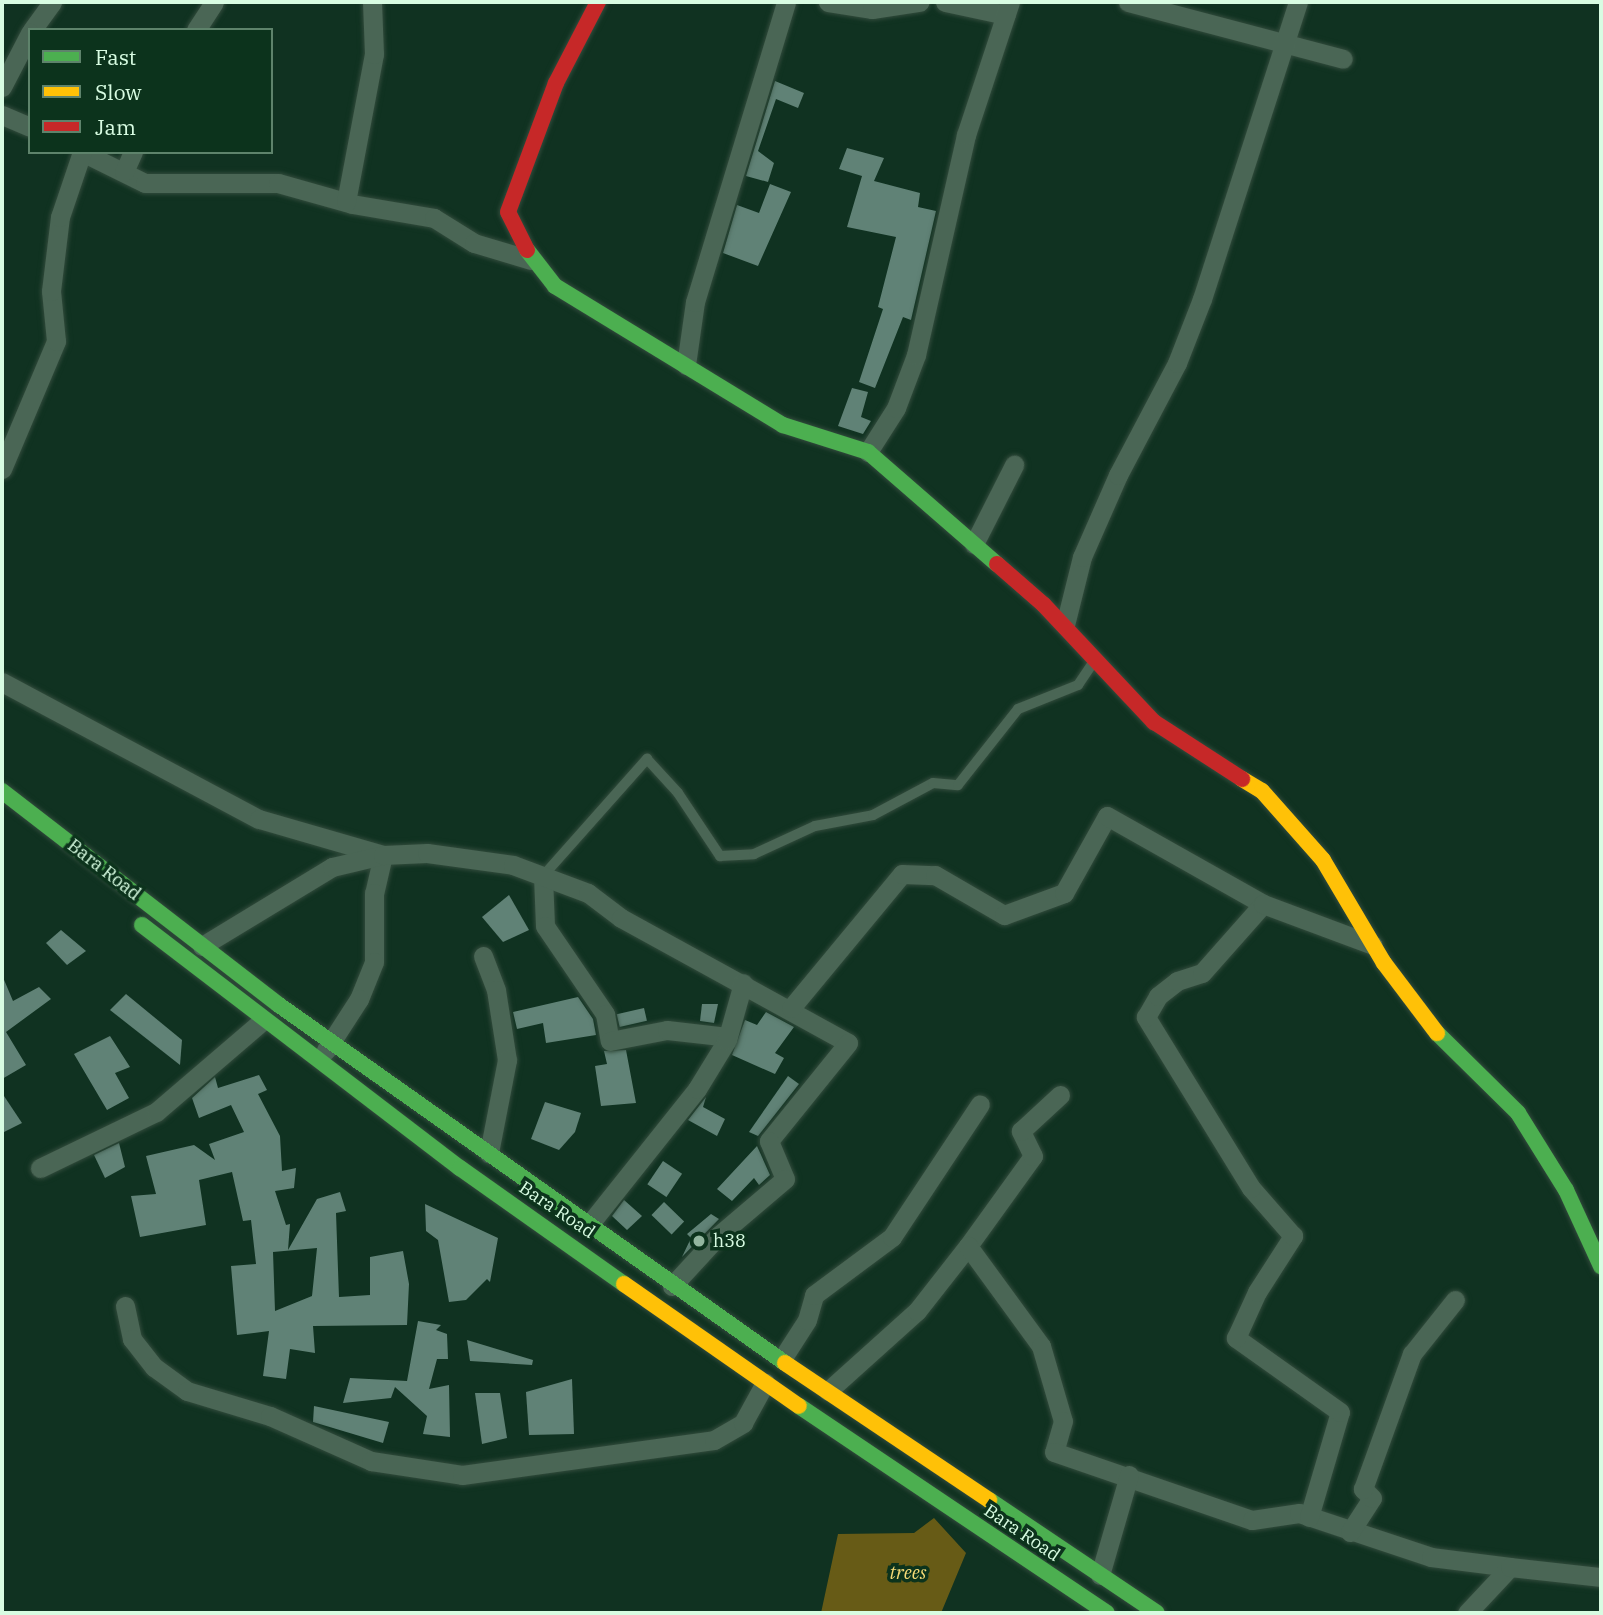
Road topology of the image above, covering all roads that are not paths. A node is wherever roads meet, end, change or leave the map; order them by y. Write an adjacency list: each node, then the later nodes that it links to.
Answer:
1 (214, 2): 13 (street)
2 (372, 2): 24 (street)
3 (598, 2): 25 (main road)
4 (786, 2): 26 (street)
5 (828, 2): 6 (street)
6 (919, 2)
7 (945, 2): 11 (street)
8 (1128, 2): 15 (street)
9 (1298, 2): 15 (street)
10 (45, 6): 12 (street)
11 (1008, 8): 27 (street)
12 (33, 28)
13 (197, 28)
14 (28, 37): 17 (street)
15 (1283, 45): 16 (street); 31 (street)
16 (1343, 60)
17 (2, 87)
18 (2, 115): 19 (street)
19 (28, 126)
20 (81, 154): 29 (street)
21 (86, 154): 23 (street)
22 (132, 154): 23 (street)
23 (124, 172): 24 (street)
24 (346, 202): 25 (street)
25 (531, 260): 26 (main road)
26 (686, 365): 27 (main road)
27 (868, 452): 30 (main road)
28 (1014, 465): 30 (street)
29 (2, 469)
30 (974, 544): 31 (main road)
31 (1065, 625): 32 (main road)
32 (1098, 657): 38 (lane); 41 (main road)
33 (2, 682): 37 (street)
34 (2, 791): 42 (main road)
35 (2, 814): 36 (main road)
36 (34, 839)
37 (383, 855): 38 (street); 42 (street); 48 (street)
38 (543, 876): 44 (street); 47 (street)
39 (1263, 904): 41 (street); 45 (street); 66 (street)
40 (132, 917): 46 (main road, Bara Road)
41 (1373, 945): 58 (main road)
42 (202, 946): 48 (main road)
43 (483, 956): 54 (street)
44 (743, 983): 45 (street); 47 (street)
45 (791, 1008): 59 (street)
46 (262, 1021): 49 (main road, Bara Road); 55 (street)
47 (728, 1037): 56 (street)
48 (331, 1042): 49 (street); 50 (main road)
49 (318, 1062): 52 (main road, Bara Road)
50 (383, 1078): 52 (main road); 54 (main road)
51 (1060, 1096): 57 (street)
52 (368, 1099): 63 (main road, Bara Road)
53 (980, 1104): 62 (street)
54 (489, 1153): 56 (main road)
55 (40, 1168)
56 (588, 1226): 59 (main road)
57 (968, 1246): 64 (street); 65 (street)
58 (1601, 1266)
59 (672, 1286): 62 (main road)
60 (1455, 1300): 67 (street)
61 (125, 1306): 63 (street)
62 (782, 1359): 63 (main road); 64 (main road)
63 (765, 1383): 71 (main road, Bara Road)
64 (828, 1391): 69 (main road)
65 (1129, 1475): 66 (street); 69 (street)
66 (1309, 1517): 67 (street)
67 (1350, 1532): 68 (street)
68 (1510, 1567): 70 (street); 73 (street)
69 (1100, 1575): 72 (main road)
70 (1601, 1577)
71 (1107, 1613)
72 (1157, 1613)
73 (1467, 1613)

